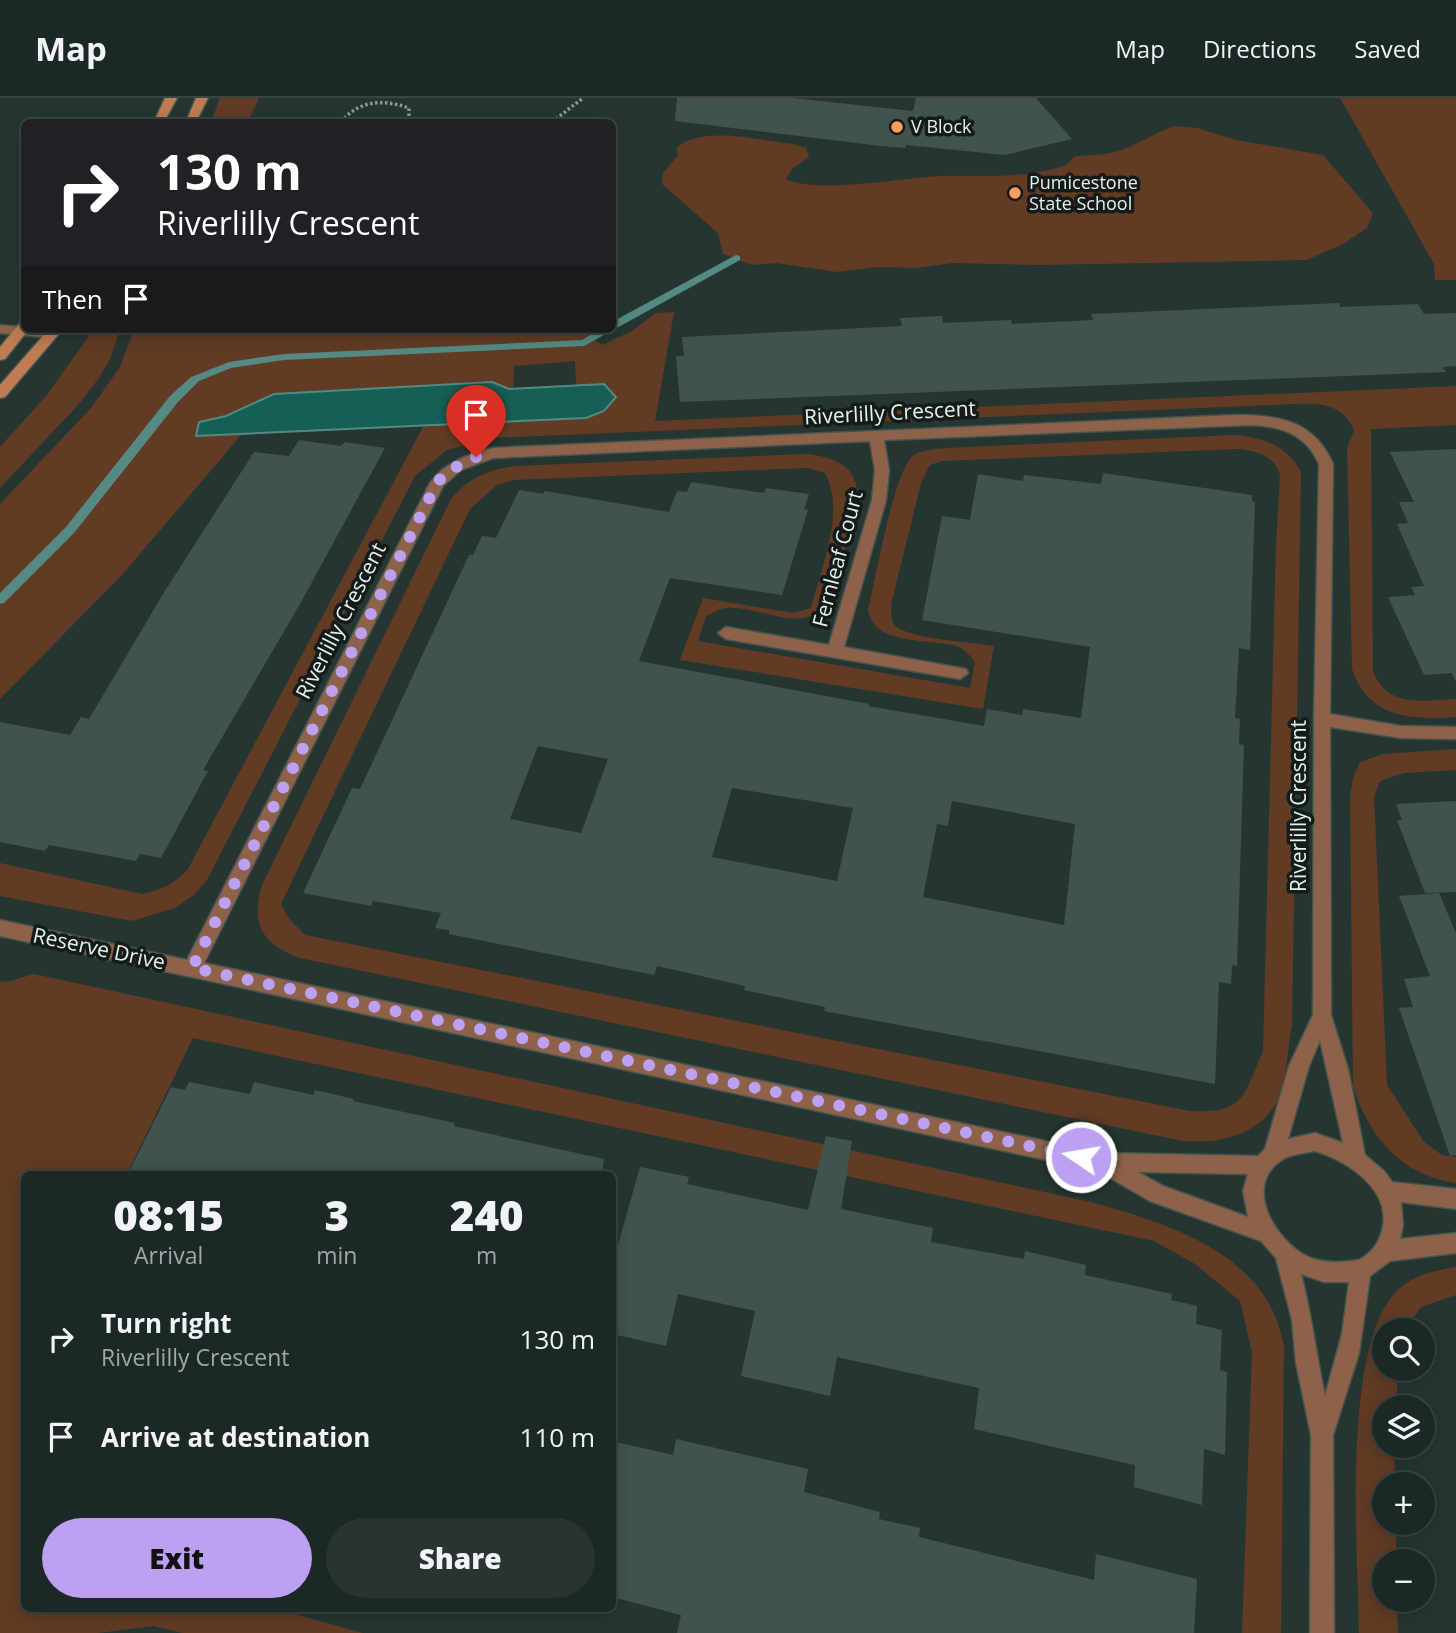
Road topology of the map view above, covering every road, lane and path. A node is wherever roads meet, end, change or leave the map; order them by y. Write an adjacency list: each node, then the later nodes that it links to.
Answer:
1 (170, 98): 4 (main road)
2 (202, 98): 5 (main road)
3 (583, 98): 8 (path)
4 (160, 119)
5 (192, 119)
6 (343, 119): 7 (path)
7 (409, 119)
8 (556, 119)
9 (0, 329): 10 (street)
10 (21, 329)
11 (21, 331): 13 (main road)
12 (52, 333): 14 (main road)
13 (0, 356)
14 (0, 394)
15 (877, 436): 17 (street, Fernleaf Court); 19 (street, Riverlilly Crescent); 22 (street, Riverlilly Crescent)
16 (726, 633): 17 (street, Fernleaf Court)
17 (835, 650): 18 (street, Fernleaf Court)
18 (960, 673)
19 (1322, 719): 20 (street); 23 (street, Riverlilly Crescent)
20 (1456, 733)
21 (0, 928): 22 (street, Reserve Drive)
22 (192, 968): 26 (street, Reserve Drive)
23 (1322, 1015): 24 (street, Riverlilly Crescent); 25 (street, Riverlilly Crescent)
24 (1275, 1150): 25 (street); 27 (street)
25 (1356, 1158): 28 (street)
26 (1102, 1162): 27 (street, Reserve Drive); 30 (street, Reserve Drive)
27 (1260, 1165): 30 (street)
28 (1386, 1191): 29 (street); 32 (street)
29 (1456, 1199)
30 (1265, 1233): 33 (street)
31 (1456, 1243): 32 (street)
32 (1385, 1251): 34 (street)
33 (1286, 1256): 34 (street); 35 (street)
34 (1360, 1270): 35 (street)
35 (1322, 1435): 36 (street)
36 (1322, 1633)

